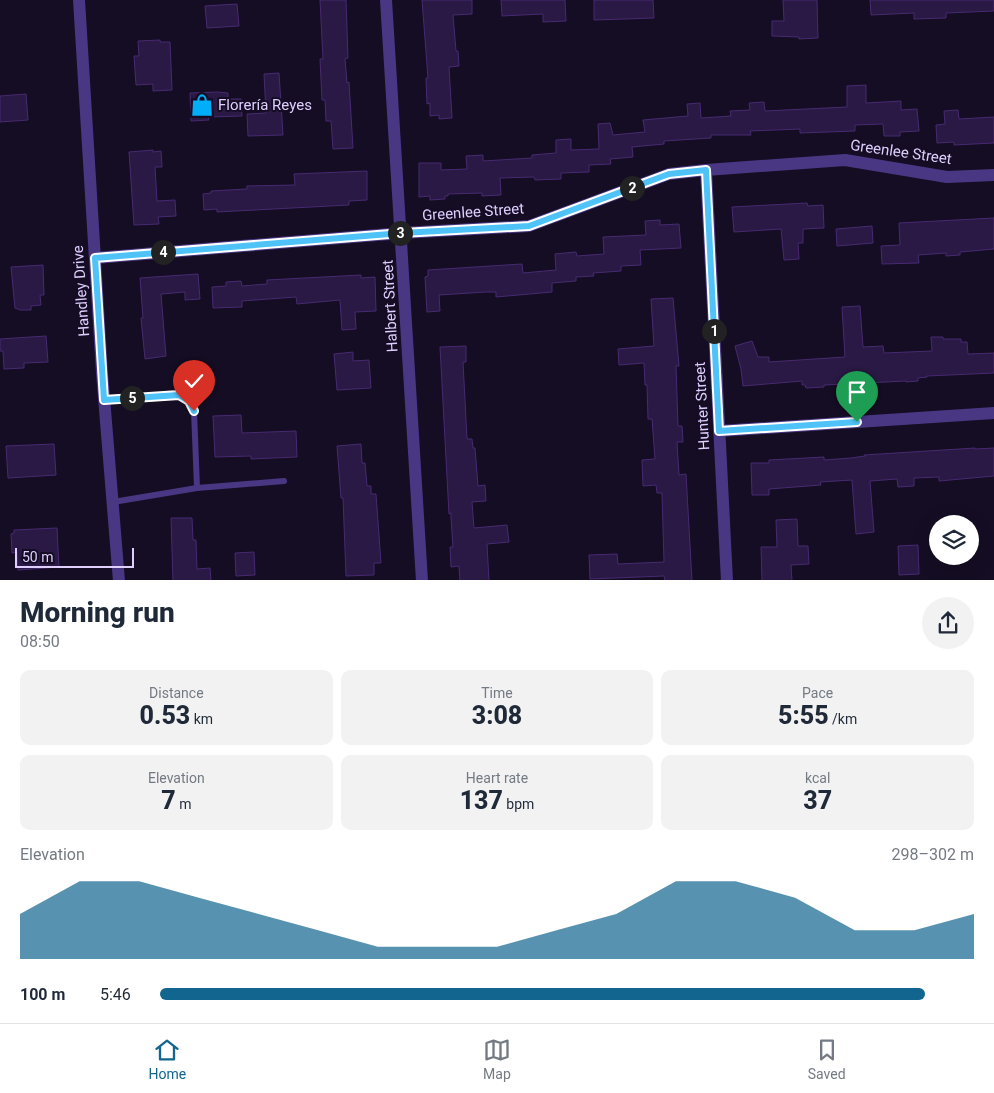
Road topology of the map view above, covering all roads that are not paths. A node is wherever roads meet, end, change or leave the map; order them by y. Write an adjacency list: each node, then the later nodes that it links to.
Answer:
1 (79, 0): 6 (street, Handley Drive)
2 (386, 0): 5 (street, Halbert Street)
3 (706, 170): 4 (street, Greenlee Street); 5 (street, Greenlee Street); 9 (street, Hunter Street)
4 (994, 175)
5 (402, 233): 6 (street, Greenlee Street); 14 (street, Halbert Street)
6 (95, 258): 7 (street, Handley Drive)
7 (104, 400): 11 (lane); 12 (street, Handley Drive)
8 (994, 413): 9 (street)
9 (719, 431): 15 (street, Hunter Street)
10 (284, 481): 11 (lane)
11 (197, 488): 12 (lane)
12 (113, 502): 13 (street, Handley Drive)
13 (120, 580)
14 (422, 580)
15 (727, 580)

